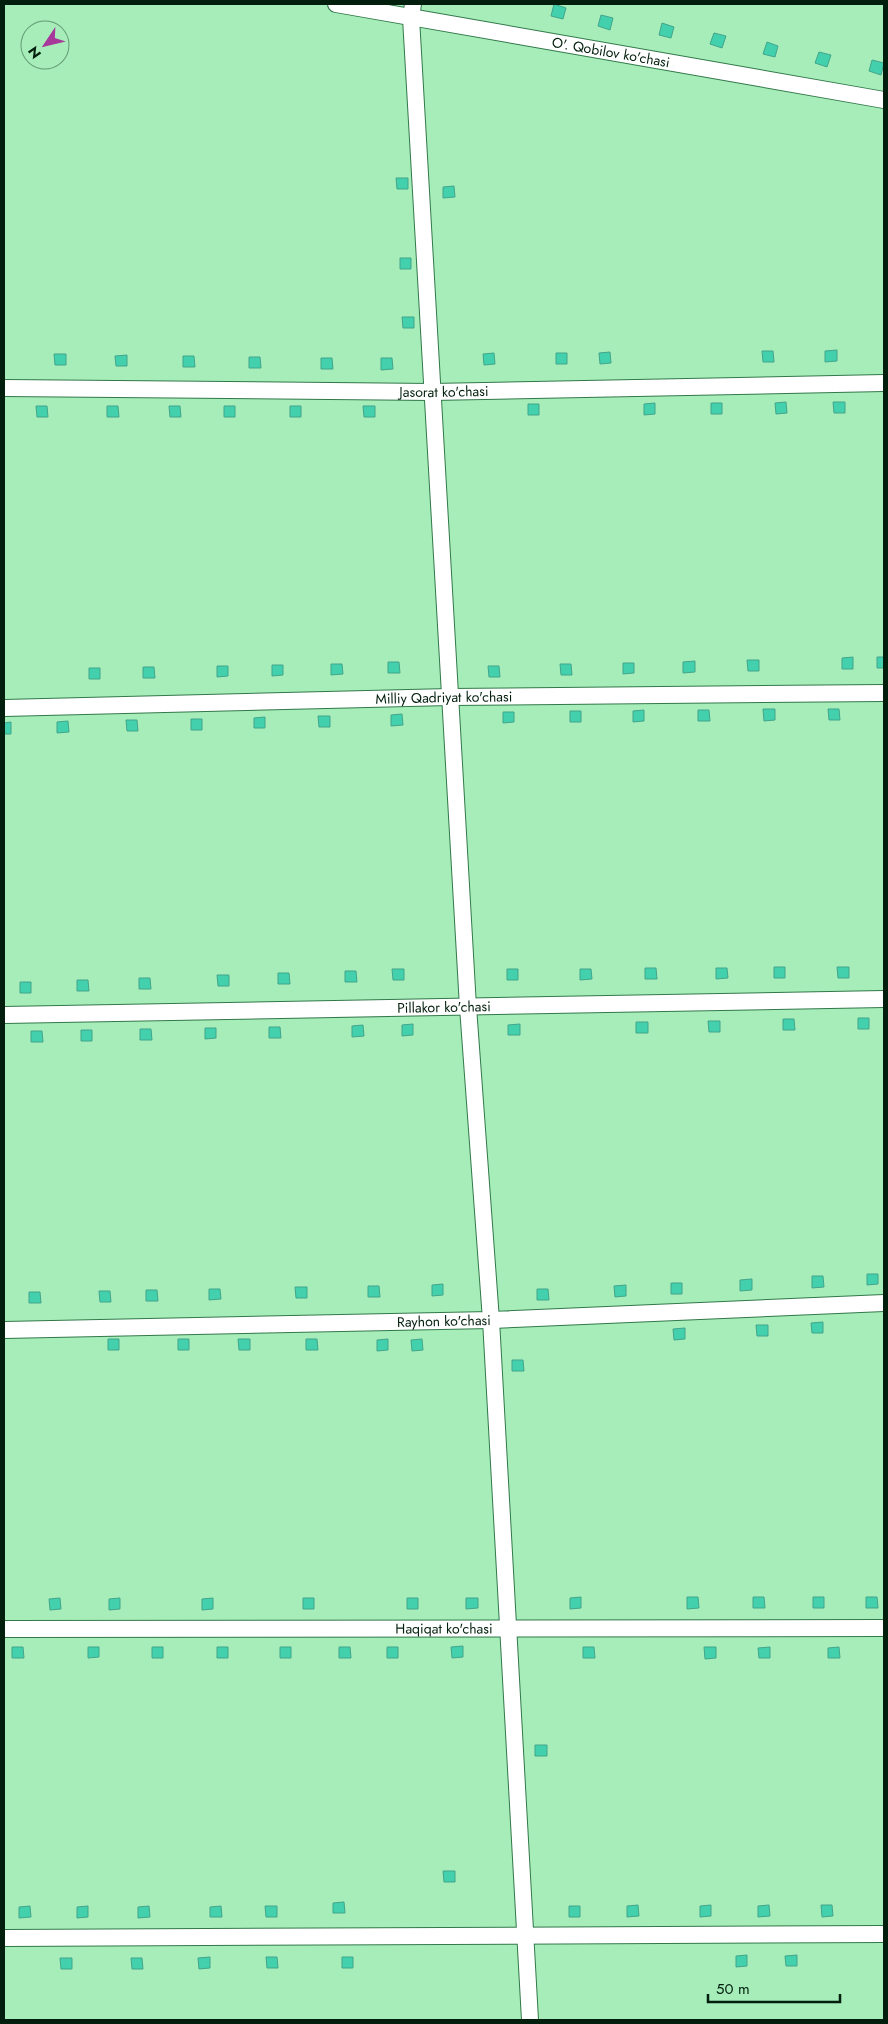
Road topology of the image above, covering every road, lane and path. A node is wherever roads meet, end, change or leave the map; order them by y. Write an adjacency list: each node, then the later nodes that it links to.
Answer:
1 (336, 4): 2 (street, O'. Qobilov ko'chasi)
2 (412, 11): 3 (street, O'. Qobilov ko'chasi); 6 (street)
3 (884, 100)
4 (884, 383): 6 (street, Jasorat ko'chasi)
5 (4, 388): 6 (street, Jasorat ko'chasi)
6 (432, 392): 8 (street)
7 (884, 693): 8 (street, Milliy Qadriyat ko'chasi)
8 (450, 697): 9 (street, Milliy Qadriyat ko'chasi); 11 (street)
9 (4, 708)
10 (884, 999): 11 (street, Pillakor ko'chasi)
11 (468, 1007): 12 (street, Pillakor ko'chasi); 14 (street)
12 (4, 1015)
13 (884, 1303): 14 (street, Rayhon ko'chasi)
14 (491, 1320): 15 (street, Rayhon ko'chasi); 16 (street)
15 (4, 1330)
16 (508, 1628): 17 (street, Haqiqat ko'chasi); 18 (street, Haqiqat ko'chasi); 19 (street)
17 (884, 1628)
18 (4, 1629)
19 (525, 1934): 20 (street); 21 (street); 22 (street)
20 (884, 1934)
21 (4, 1938)
22 (530, 2020)

